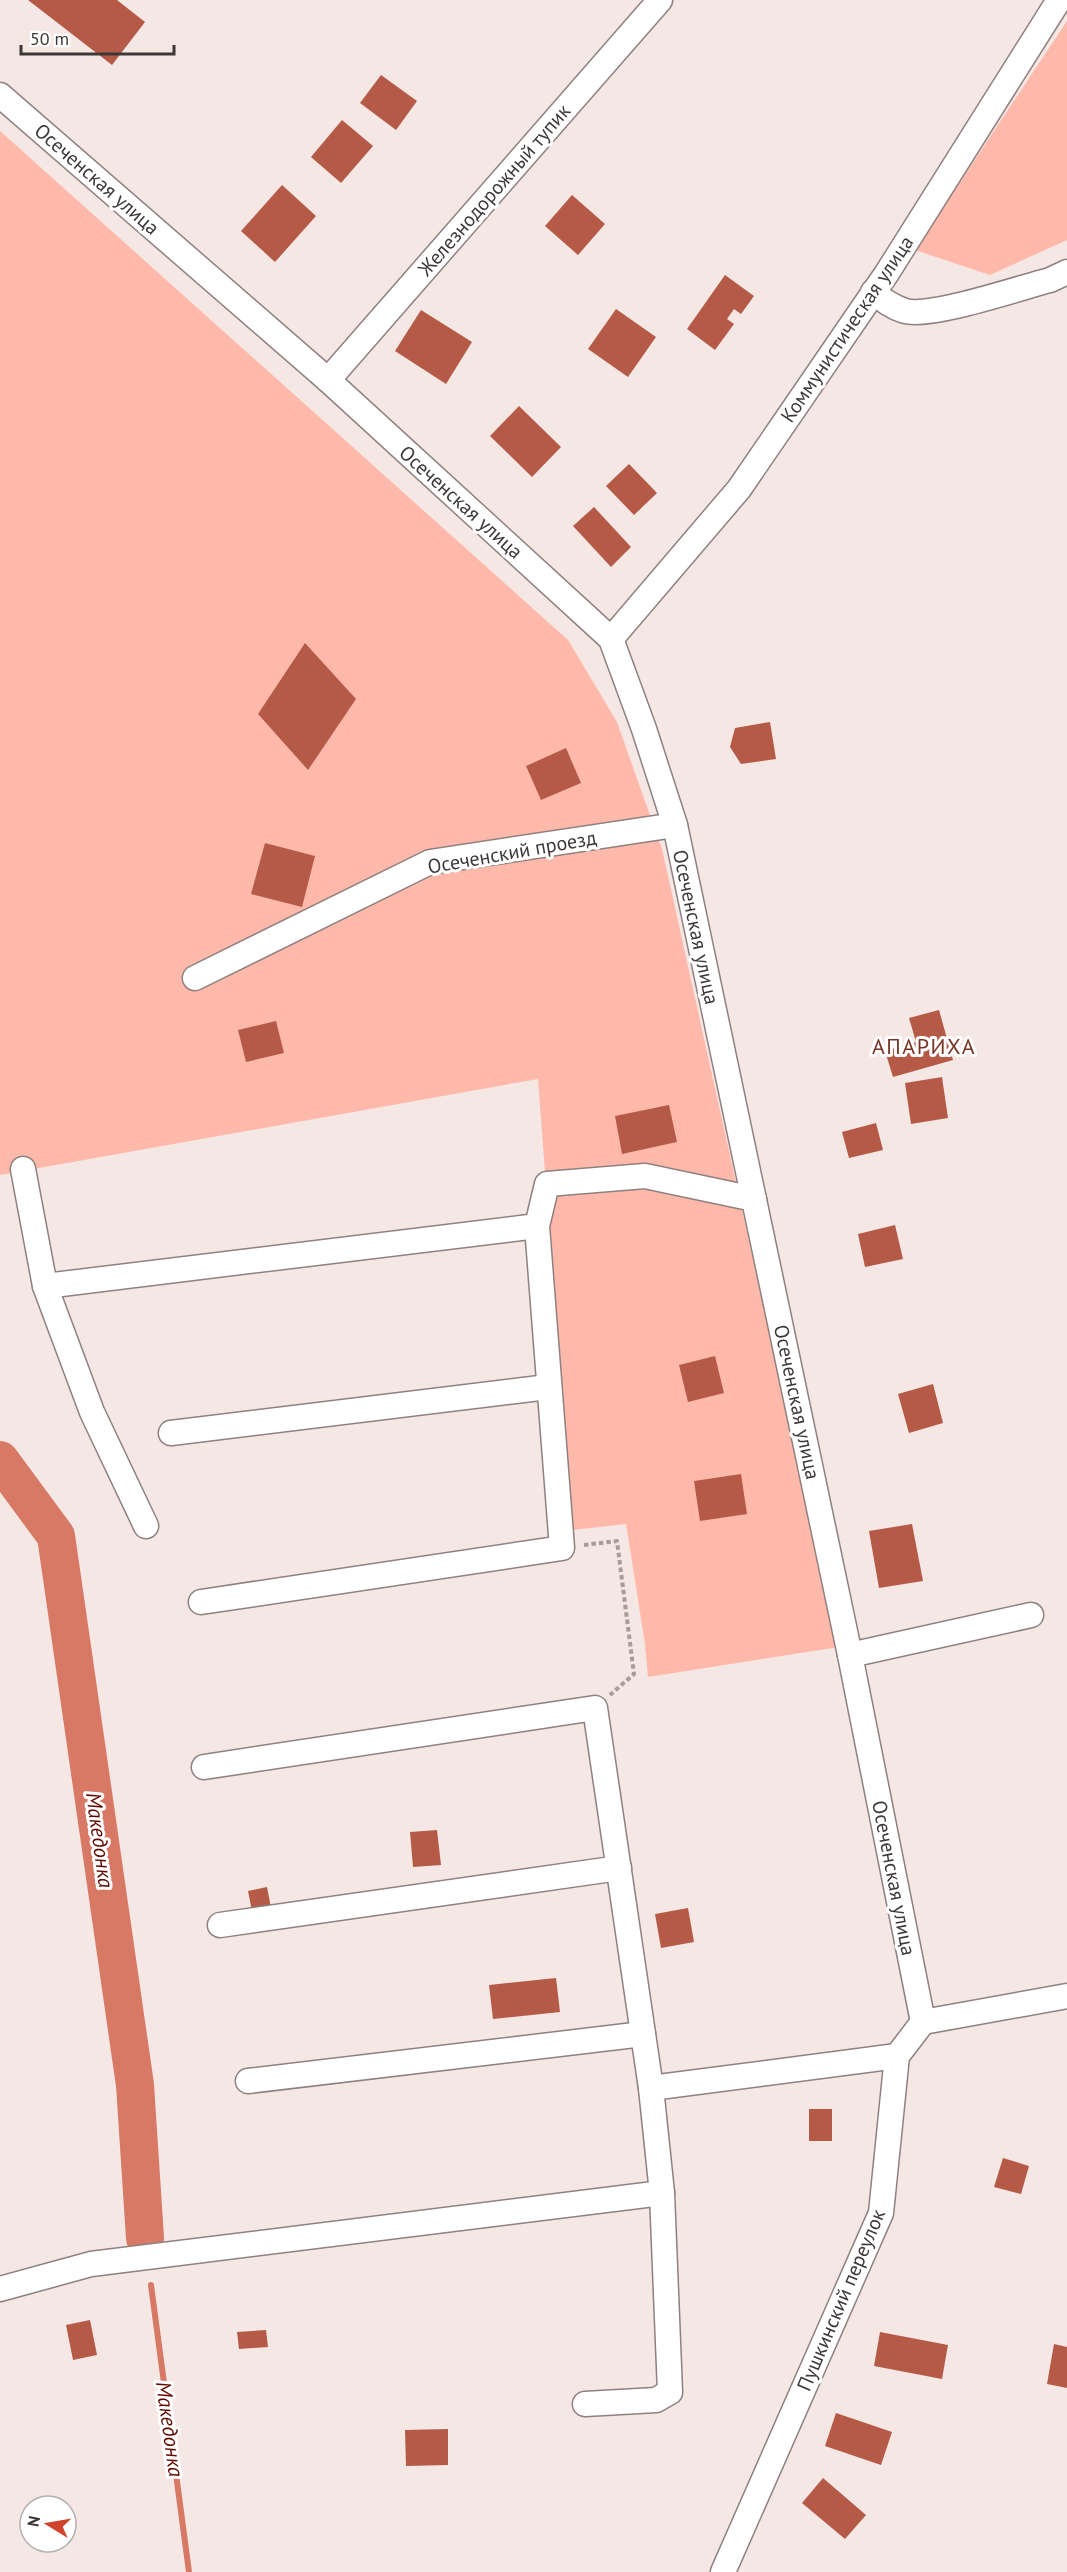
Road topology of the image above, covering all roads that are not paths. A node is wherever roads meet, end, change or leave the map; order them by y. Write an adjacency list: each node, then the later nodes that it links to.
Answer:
1 (660, 0): 6 (street, Железнодорожный тупик)
2 (1059, 0): 5 (street, Коммунистическая улица)
3 (0, 95): 6 (street, Осеченская улица)
4 (1067, 272): 5 (street)
5 (873, 292): 7 (street, Коммунистическая улица)
6 (328, 380): 7 (street, Осеченская улица)
7 (611, 639): 8 (street, Осеченская улица)
8 (675, 825): 9 (street, Осеченский проезд); 11 (street, Осеченская улица)
9 (195, 978)
10 (23, 1169): 13 (street)
11 (754, 1199): 12 (street); 19 (street, Осеченская улица)
12 (537, 1226): 13 (street); 14 (street)
13 (45, 1286): 16 (street)
14 (548, 1387): 15 (street); 17 (street)
15 (171, 1433)
16 (146, 1526)
17 (201, 1602)
18 (1031, 1615): 19 (street)
19 (850, 1655): 24 (street, Осеченская улица)
20 (204, 1767): 21 (street)
21 (619, 1868): 22 (street); 25 (street)
22 (220, 1925)
23 (1067, 1996): 24 (street)
24 (923, 2022): 26 (street)
25 (643, 2034): 27 (street); 28 (street)
26 (897, 2056): 28 (street); 32 (street, Пушкинский переулок)
27 (248, 2081)
28 (651, 2088): 29 (street)
29 (662, 2193): 30 (street); 31 (street)
30 (0, 2289)
31 (585, 2404)
32 (723, 2572)

